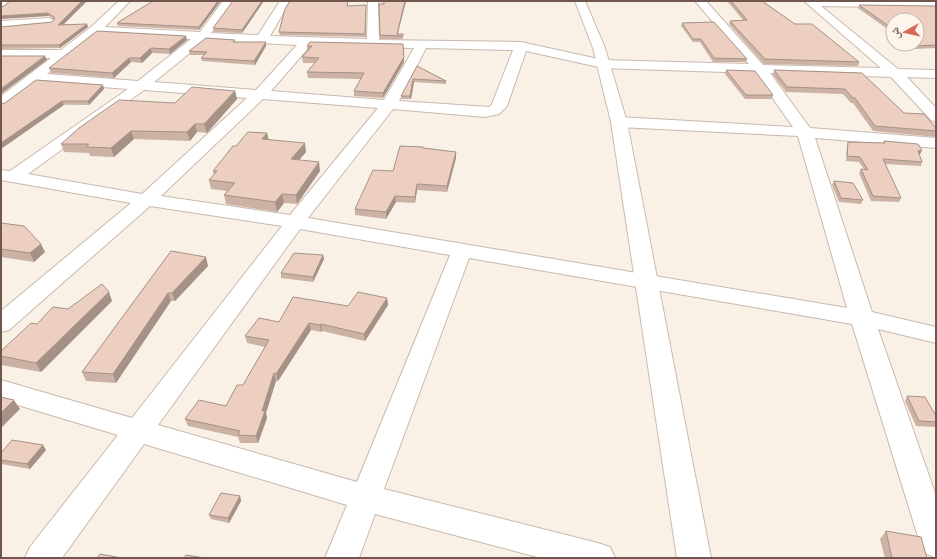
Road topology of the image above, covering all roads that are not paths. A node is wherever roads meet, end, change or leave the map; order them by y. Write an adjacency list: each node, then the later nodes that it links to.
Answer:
1 (8, 1): 9 (street)
2 (125, 1): 13 (street)
3 (229, 1): 14 (street)
4 (285, 1): 15 (street)
5 (373, 1): 17 (street)
6 (580, 1): 22 (street)
7 (700, 1): 23 (street)
8 (810, 2): 10 (street); 24 (street)
9 (1, 6)
10 (936, 6)
11 (49, 22): 12 (street)
12 (1, 25)
13 (95, 30): 14 (street); 21 (street)
14 (203, 36): 15 (street); 27 (street)
15 (262, 39): 16 (street)
16 (307, 42): 17 (street); 28 (street)
17 (373, 43): 18 (street)
18 (422, 44): 19 (street); 30 (street)
19 (521, 46): 22 (street); 30 (street)
20 (1, 54): 21 (street)
21 (63, 54): 26 (street)
22 (603, 64): 23 (street); 32 (street)
23 (759, 68): 24 (street); 33 (street)
24 (895, 73): 25 (street); 31 (street)
25 (936, 74)
26 (33, 77): 27 (street); 29 (street)
27 (142, 85): 28 (street); 35 (street)
28 (260, 94): 30 (street); 36 (street)
29 (1, 103)
30 (389, 104): 37 (street)
31 (936, 117)
32 (619, 122): 33 (street); 39 (street)
33 (805, 132): 34 (street); 40 (street)
34 (936, 143)
35 (5, 177): 36 (street)
36 (146, 200): 37 (street); 41 (street)
37 (295, 222): 38 (street); 44 (street)
38 (462, 250): 39 (street); 45 (street)
39 (646, 282): 40 (street); 50 (street)
40 (862, 318): 42 (street); 46 (street)
41 (1, 324)
42 (936, 335)
43 (1, 390): 44 (street)
44 (138, 430): 45 (street); 47 (street)
45 (366, 498): 48 (street); 49 (street)
46 (936, 543)
47 (42, 558)
48 (342, 558)
49 (598, 558)
50 (694, 558)

